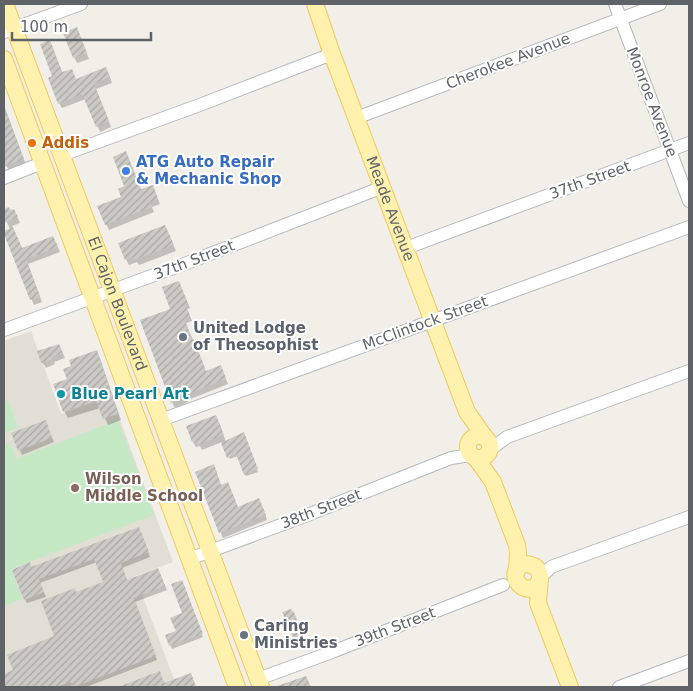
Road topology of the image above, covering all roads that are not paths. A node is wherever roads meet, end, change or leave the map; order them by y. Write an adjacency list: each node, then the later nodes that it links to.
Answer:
1 (5, 4): 7 (main road, El Cajon Boulevard)
2 (81, 4): 7 (street)
3 (315, 4): 8 (main road, Meade Avenue)
4 (615, 4): 6 (street, Monroe Avenue)
5 (660, 4): 6 (street, Cherokee Avenue)
6 (621, 19): 10 (street, Cherokee Avenue); 12 (street, Monroe Avenue)
7 (9, 30): 13 (main road, El Cajon Boulevard)
8 (332, 54): 10 (main road, Meade Avenue); 13 (street)
9 (4, 59): 14 (main road, El Cajon Boulevard)
10 (356, 118): 16 (main road, Meade Avenue)
11 (689, 143): 12 (street, 37th Street)
12 (670, 150): 17 (street, Monroe Avenue); 19 (street, 37th Street)
13 (62, 155): 20 (main road, El Cajon Boulevard)
14 (42, 163): 15 (street); 21 (main road, El Cajon Boulevard)
15 (4, 178)
16 (382, 187): 19 (main road, Meade Avenue); 20 (street, 37th Street)
17 (689, 201)
18 (689, 227): 22 (street, McClintock Street)
19 (406, 248): 22 (main road, Meade Avenue)
20 (112, 290): 21 (street, 37th Street); 25 (main road, El Cajon Boulevard)
21 (92, 298): 23 (street, 37th Street); 30 (main road, El Cajon Boulevard)
22 (433, 320): 25 (street, McClintock Street); 26 (main road, Meade Avenue)
23 (4, 330)
24 (689, 371): 26 (street, 38th Street)
25 (161, 420): 29 (main road, El Cajon Boulevard)
26 (480, 447): 28 (main road, Meade Avenue); 29 (street, 38th Street)
27 (689, 517): 32 (street)
28 (517, 545): 31 (main road, Meade Avenue); 32 (main road, Meade Avenue)
29 (210, 551): 30 (street, 38th Street); 37 (main road, El Cajon Boulevard)
30 (190, 559): 38 (main road, El Cajon Boulevard)
31 (517, 571): 32 (main road); 33 (street, 39th Street); 34 (main road, Meade Avenue)
32 (536, 573): 34 (main road); 35 (main road)
33 (503, 585): 34 (street); 37 (street, 39th Street)
34 (522, 588): 35 (main road)
35 (538, 603): 39 (main road)
36 (689, 661): 40 (street)
37 (260, 683)
38 (237, 687)
39 (570, 687)
40 (619, 687)

